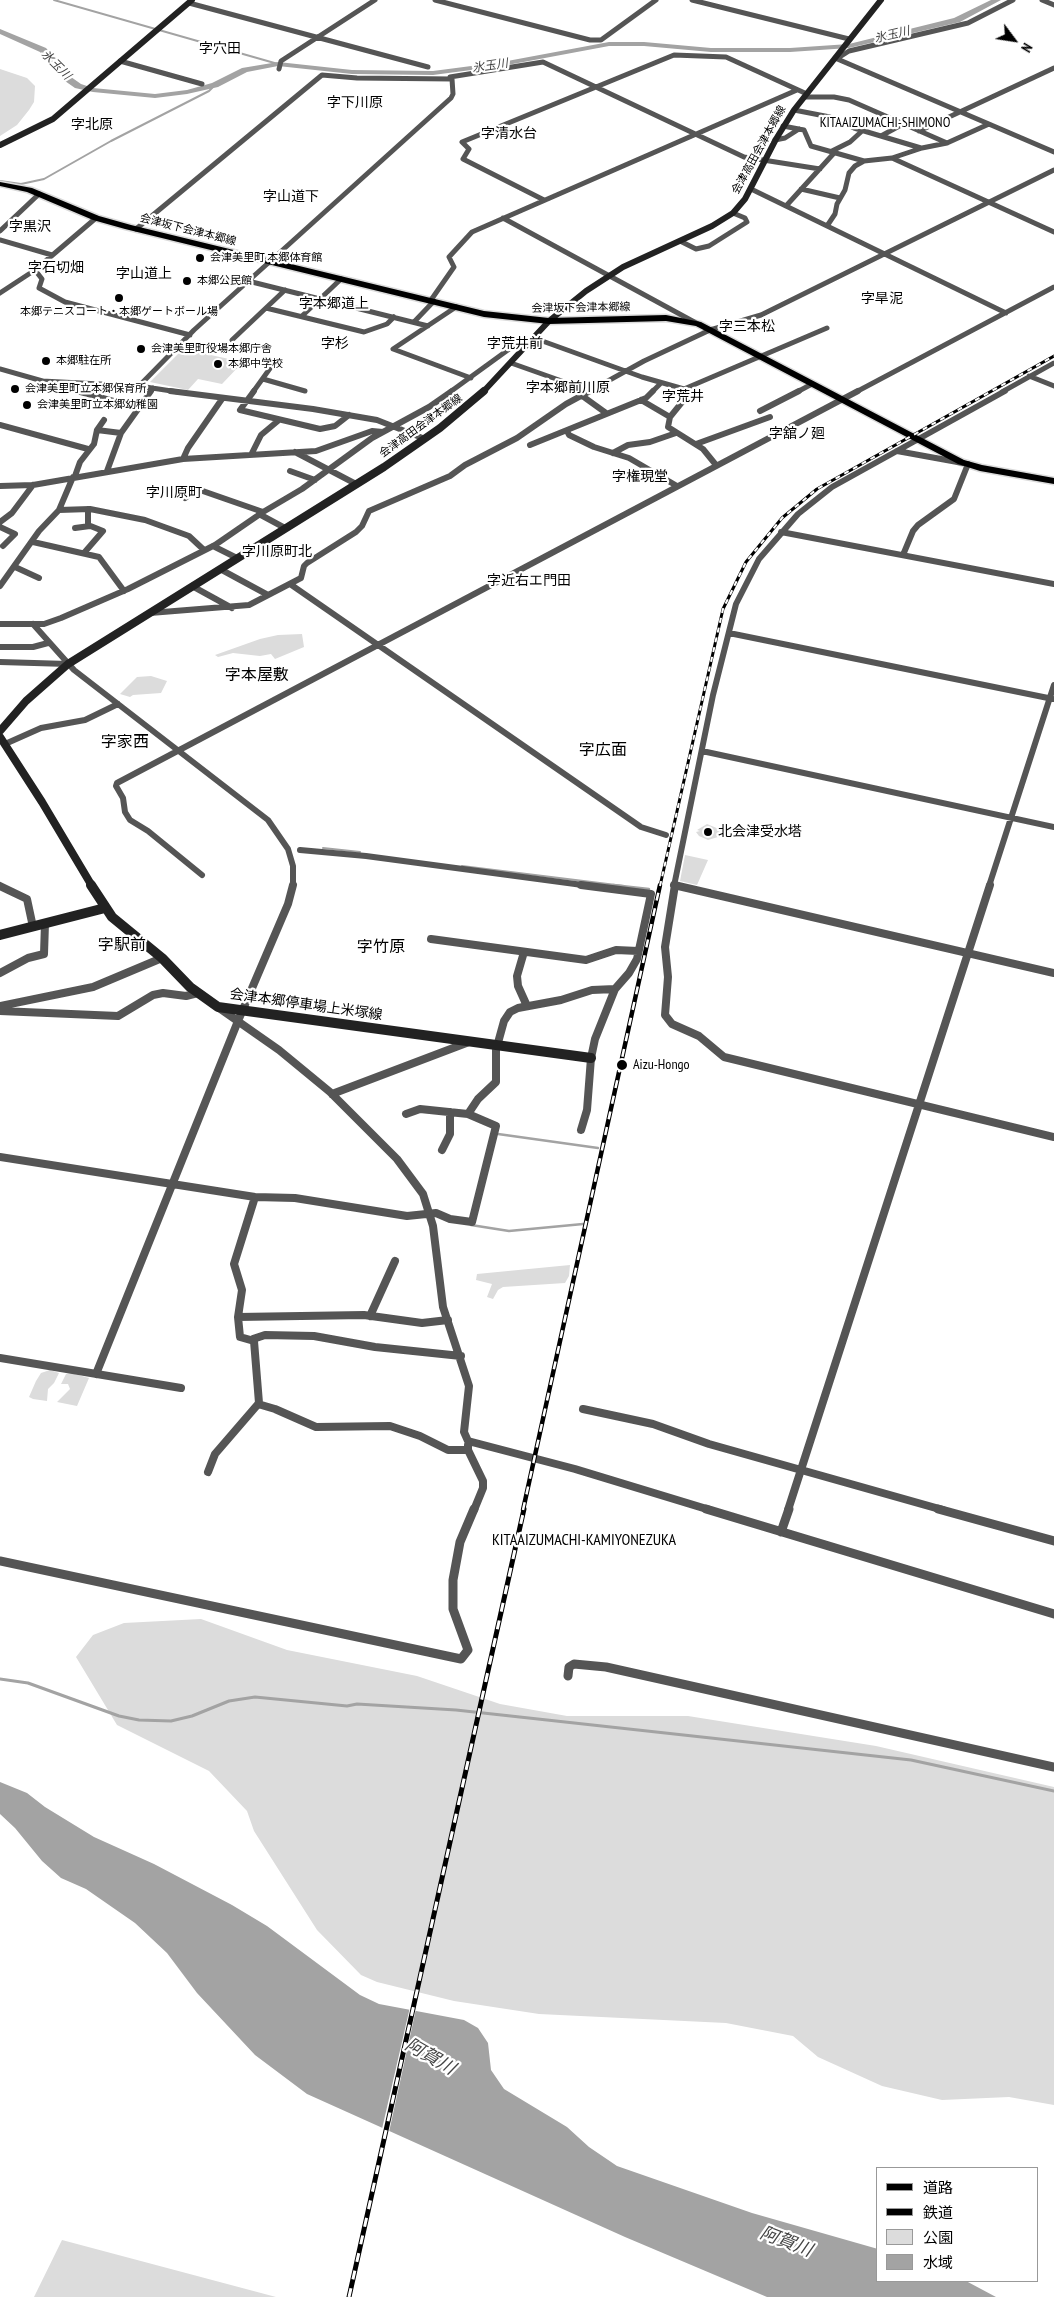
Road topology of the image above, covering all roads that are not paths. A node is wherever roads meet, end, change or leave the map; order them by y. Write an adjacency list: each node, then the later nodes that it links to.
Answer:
1 (375, 0): 10 (street)
2 (435, 0): 3 (street)
3 (656, 0)
4 (692, 0): 11 (street)
5 (881, 0): 11 (main road, 会津高田会津本郷線)
6 (1013, 0): 12 (street)
7 (1042, 0): 9 (street)
8 (190, 1): 10 (street); 13 (main road)
9 (1054, 5)
10 (317, 38): 14 (street); 16 (street)
11 (848, 40): 12 (main road, 会津高田会津本郷線)
12 (837, 58): 21 (main road, 会津高田会津本郷線); 23 (street)
13 (120, 61): 18 (street); 34 (main road)
14 (428, 67)
15 (1054, 68): 23 (street)
16 (279, 69)
17 (450, 77): 19 (street); 55 (street); 62 (street)
18 (202, 84)
19 (596, 87): 20 (street); 30 (street); 48 (street)
20 (797, 90): 21 (street); 30 (street)
21 (805, 95): 22 (main road, 会津高田会津本郷線); 24 (street)
22 (794, 110): 26 (main road, 会津高田会津本郷線); 28 (street)
23 (960, 112): 25 (street); 29 (street)
24 (902, 124): 29 (street); 31 (street)
25 (988, 124): 33 (street); 37 (street)
26 (783, 126): 27 (street); 32 (main road, 会津高田会津本郷線)
27 (800, 129): 32 (street); 36 (street)
28 (862, 131): 31 (street); 36 (street)
29 (919, 131): 33 (street)
30 (696, 134): 39 (street); 48 (street)
31 (881, 136): 35 (street)
32 (776, 140): 39 (main road, 会津高田会津本郷線)
33 (947, 143): 35 (street)
34 (0, 145)
35 (921, 148): 38 (street)
36 (833, 152): 40 (street); 41 (street)
37 (1054, 152)
38 (892, 158): 40 (street); 49 (street)
39 (765, 161): 41 (street); 44 (main road, 会津高田会津本郷線)
40 (864, 161): 47 (street)
41 (820, 169): 45 (street)
42 (1054, 170): 49 (street)
43 (0, 184): 46 (main road, 会津坂下会津本郷線)
44 (751, 189): 50 (street); 51 (main road, 会津高田会津本郷線)
45 (801, 189): 47 (street); 50 (street)
46 (39, 194): 52 (main road, 会津坂下会津本郷線); 56 (street)
47 (840, 198): 54 (street)
48 (544, 200): 53 (street)
49 (989, 202): 57 (street); 60 (street)
50 (786, 206): 54 (street)
51 (733, 213): 59 (main road, 会津高田会津本郷線); 59 (street)
52 (96, 218): 55 (main road, 会津坂下会津本郷線); 61 (street)
53 (503, 218): 64 (street); 73 (street)
54 (828, 226): 60 (street)
55 (136, 229): 62 (main road, 会津坂下会津本郷線)
56 (0, 231)
57 (1054, 232)
58 (0, 240): 61 (street)
59 (680, 241): 64 (main road, 会津高田会津本郷線)
60 (885, 254): 76 (street); 84 (street)
61 (52, 255): 63 (street)
62 (269, 262): 65 (main road, 会津坂下会津本郷線); 66 (street)
63 (35, 270): 68 (street); 85 (street)
64 (609, 276): 79 (main road, 会津高田会津本郷線); 81 (street)
65 (341, 279): 72 (street); 73 (main road, 会津坂下会津本郷線)
66 (248, 281): 70 (street); 85 (street)
67 (0, 282): 68 (street)
68 (10, 285): 71 (street)
69 (1054, 287): 76 (street)
70 (285, 290): 72 (street); 75 (street)
71 (0, 293)
72 (320, 299): 77 (street); 78 (street)
73 (433, 301): 74 (main road, 会津坂下会津本郷線); 80 (street)
74 (456, 307): 79 (main road, 会津坂下会津本郷線); 82 (street)
75 (266, 308): 77 (street); 87 (street)
76 (1006, 312): 108 (street)
77 (302, 316): 78 (street)
78 (394, 317): 80 (street)
79 (549, 321): 81 (main road, 会津坂下会津本郷線); 86 (main road, 会津高田会津本郷線)
80 (414, 322): 82 (street)
81 (698, 324): 84 (main road, 会津坂下会津本郷線)
82 (428, 326): 95 (street)
83 (827, 328): 88 (street)
84 (710, 330): 88 (main road, 会津坂下会津本郷線); 93 (street)
85 (190, 335): 100 (street)
86 (533, 339): 90 (main road, 会津高田会津本郷線); 93 (street); 95 (street)
87 (232, 340)
88 (760, 356): 99 (main road, 会津坂下会津本郷線); 103 (street)
89 (276, 360): 96 (street)
90 (511, 363): 105 (street); 126 (main road, 会津高田会津本郷線)
91 (1054, 363): 94 (street)
92 (0, 369): 97 (street)
93 (627, 371): 98 (street); 105 (street)
94 (1029, 376): 101 (street); 127 (street)
95 (470, 378): 120 (street)
96 (263, 379): 104 (street); 110 (street)
97 (42, 381): 100 (street); 111 (street)
98 (661, 382): 103 (street); 109 (street)
99 (812, 384): 108 (main road, 会津坂下会津本郷線); 112 (street)
100 (139, 386): 102 (street)
101 (1054, 386)
102 (153, 388): 107 (street); 111 (street)
103 (683, 389): 115 (street)
104 (305, 391)
105 (590, 391): 106 (street)
106 (581, 395): 113 (street); 168 (street)
107 (222, 399): 110 (street); 135 (street)
108 (842, 399): 127 (main road, 会津坂下会津本郷線); 137 (street)
109 (641, 400): 113 (street); 115 (street)
110 (247, 402): 114 (street); 118 (street)
111 (139, 408): 122 (street)
112 (760, 411)
113 (606, 413): 124 (street)
114 (349, 415): 118 (street); 120 (street)
115 (670, 417): 125 (street)
116 (770, 417): 128 (street)
117 (104, 420): 121 (street)
118 (279, 420): 133 (street)
119 (0, 425): 130 (street)
120 (394, 426): 123 (street); 126 (street)
121 (98, 430): 122 (street); 130 (street)
122 (121, 432): 139 (street)
123 (383, 432): 132 (street); 138 (street)
124 (567, 432): 129 (street); 134 (street)
125 (676, 433): 128 (street); 134 (street)
126 (425, 439): 144 (main road, 会津高田会津本郷線)
127 (917, 439): 131 (street); 136 (main road, 会津坂下会津本郷線)
128 (696, 444): 137 (street)
129 (530, 445)
130 (88, 449): 141 (street)
131 (897, 451): 136 (street); 157 (street)
132 (295, 452): 133 (street); 138 (street)
133 (252, 453): 135 (street)
134 (613, 453): 147 (street)
135 (183, 459): 139 (street)
136 (965, 463): 143 (main road, 会津坂下会津本郷線); 163 (street)
137 (716, 465): 147 (street)
138 (328, 470): 142 (street); 144 (street)
139 (107, 471): 141 (street)
140 (290, 471): 142 (street)
141 (74, 477): 145 (street); 150 (street)
142 (315, 480): 151 (street)
143 (1054, 481)
144 (356, 484): 156 (main road, 会津高田会津本郷線)
145 (33, 485): 146 (street); 152 (street)
146 (0, 486)
147 (677, 486): 180 (street)
148 (185, 498): 151 (street)
149 (88, 509): 150 (street); 153 (street); 161 (street)
150 (58, 510): 158 (street)
151 (261, 513): 156 (street); 160 (street)
152 (0, 522)
153 (90, 526): 155 (street); 162 (street)
154 (0, 527): 159 (street)
155 (75, 528)
156 (285, 528): 164 (main road, 会津高田会津本郷線)
157 (781, 532): 163 (street); 178 (street)
158 (32, 542): 162 (street); 165 (street)
159 (3, 546)
160 (213, 546): 161 (street); 164 (street)
161 (204, 550): 172 (street)
162 (84, 553): 172 (street)
163 (903, 555): 169 (street)
164 (237, 558): 166 (main road, 会津高田会津本郷線)
165 (15, 567): 167 (street); 170 (street)
166 (220, 569): 171 (main road, 会津高田会津本郷線); 173 (street)
167 (40, 578)
168 (290, 584): 173 (street); 180 (street)
169 (1054, 584)
170 (0, 586)
171 (192, 586): 174 (street); 175 (main road, 会津高田会津本郷線)
172 (124, 591): 177 (street)
173 (268, 595): 174 (street)
174 (232, 608): 175 (street)
175 (150, 613): 183 (main road, 会津高田会津本郷線)
176 (0, 624): 177 (street)
177 (33, 624): 179 (street)
178 (729, 633): 185 (street); 190 (street)
179 (48, 643): 181 (street); 183 (street)
180 (379, 644): 189 (street); 193 (street)
181 (0, 647)
182 (0, 662): 183 (street)
183 (68, 664): 186 (street); 187 (main road, 会津高田会津本郷線)
184 (1054, 685): 185 (street)
185 (1052, 699): 191 (street)
186 (118, 704): 188 (street); 189 (street)
187 (0, 731)
188 (2, 740): 198 (main road, 会津本郷停車場上米塚線)
189 (177, 750): 195 (street); 215 (street)
190 (702, 751): 191 (street); 196 (street)
191 (1011, 818): 192 (street); 205 (street)
192 (1054, 827)
193 (666, 835)
194 (300, 850): 204 (street)
195 (202, 875)
196 (674, 885): 205 (street); 221 (street)
197 (0, 886): 200 (street)
198 (105, 908): 199 (main road); 206 (main road, 会津本郷停車場上米塚線)
199 (45, 923): 200 (main road); 207 (street)
200 (33, 927): 201 (main road)
201 (0, 935)
202 (431, 939): 203 (street)
203 (524, 952): 204 (street); 212 (street)
204 (638, 952): 209 (street)
205 (968, 953): 208 (street); 221 (street)
206 (162, 958): 210 (main road, 会津本郷停車場上米塚線); 211 (street)
207 (0, 973)
208 (1054, 973)
209 (615, 989): 212 (street); 219 (street)
210 (198, 993): 213 (main road, 会津本郷停車場上米塚線); 214 (street)
211 (0, 1006)
212 (527, 1006): 218 (street)
213 (218, 1007): 215 (main road, 会津本郷停車場上米塚線); 216 (street)
214 (0, 1011)
215 (244, 1012): 216 (street); 217 (main road, 会津本郷停車場上米塚線)
216 (238, 1021): 220 (street); 229 (street)
217 (469, 1042): 218 (main road, 会津本郷停車場上米塚線); 220 (street)
218 (496, 1046): 219 (main road, 会津本郷停車場上米塚線); 224 (street)
219 (591, 1058): 225 (street)
220 (332, 1094): 231 (street)
221 (918, 1104): 226 (street); 244 (street)
222 (450, 1112): 223 (street); 224 (street); 227 (street)
223 (406, 1114)
224 (468, 1114): 231 (street)
225 (581, 1130)
226 (1054, 1137)
227 (442, 1150)
228 (0, 1157): 229 (street)
229 (172, 1183): 230 (street); 239 (street)
230 (255, 1197): 231 (street); 234 (street)
231 (430, 1212): 235 (street)
232 (395, 1261): 233 (street)
233 (370, 1316): 234 (street); 235 (street)
234 (238, 1317): 236 (street)
235 (448, 1320): 237 (street)
236 (253, 1339): 237 (street); 241 (street)
237 (461, 1356): 243 (street)
238 (0, 1358): 239 (street)
239 (96, 1374): 240 (street)
240 (181, 1388)
241 (258, 1404): 243 (street); 245 (street)
242 (583, 1409): 244 (street)
243 (468, 1445): 246 (street); 248 (street)
244 (800, 1470): 246 (street); 247 (street)
245 (208, 1472)
246 (781, 1532): 249 (street)
247 (1054, 1541)
248 (0, 1561)
249 (1054, 1614)
250 (568, 1676): 251 (street)
251 (1054, 1767)

